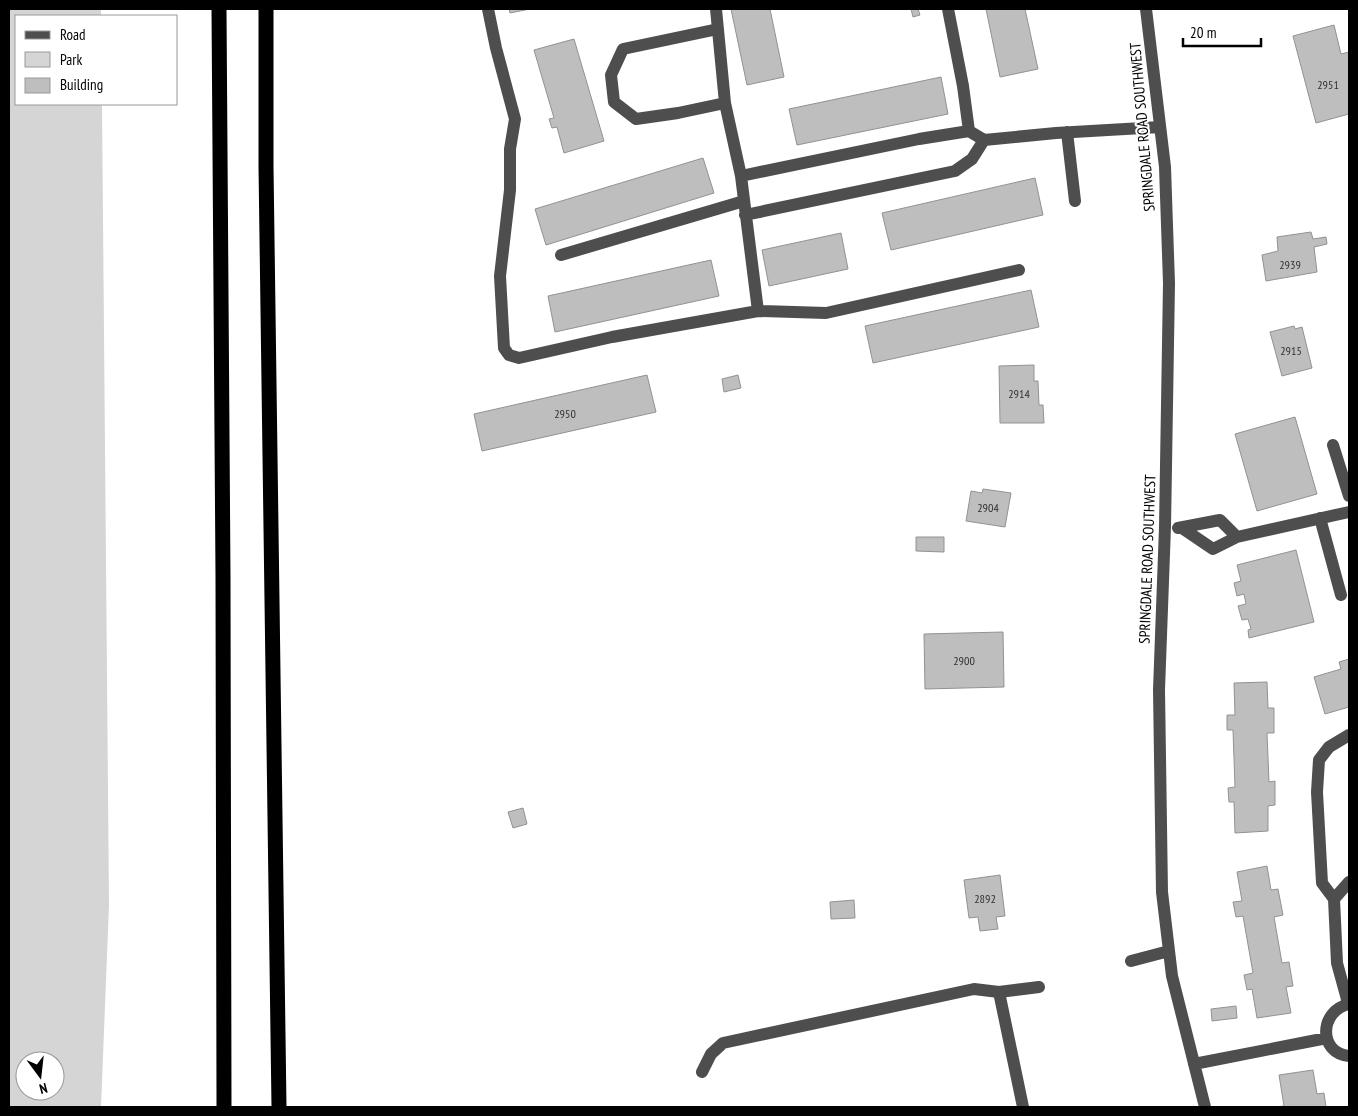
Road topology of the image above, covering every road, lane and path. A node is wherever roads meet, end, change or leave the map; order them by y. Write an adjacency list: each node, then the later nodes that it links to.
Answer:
1 (219, 9): 40 (highway)
2 (266, 9): 41 (highway)
3 (488, 9): 19 (street)
4 (716, 9): 7 (street)
5 (948, 9): 10 (street)
6 (1146, 9): 9 (street, SPRINGDALE ROAD SOUTHWEST)
7 (718, 29): 8 (street); 8 (street)
8 (726, 103): 13 (street)
9 (1160, 127): 11 (street); 24 (street, SPRINGDALE ROAD SOUTHWEST)
10 (969, 131): 12 (street); 13 (street)
11 (1067, 132): 12 (street); 15 (street)
12 (984, 140): 16 (street)
13 (741, 176): 14 (street)
14 (744, 201): 16 (street); 17 (street)
15 (1075, 201)
16 (745, 214): 19 (street)
17 (561, 255)
18 (1019, 270): 19 (street)
19 (758, 311)
20 (1333, 445): 21 (street)
21 (1349, 496)
22 (1349, 512): 23 (street)
23 (1320, 518): 26 (street); 27 (street)
24 (1165, 528): 25 (street); 31 (street, SPRINGDALE ROAD SOUTHWEST)
25 (1182, 528): 26 (street); 26 (street)
26 (1238, 537)
27 (1341, 595)
28 (1349, 735): 30 (street)
29 (1349, 882): 30 (street)
30 (1334, 899): 35 (street)
31 (1169, 951): 32 (street); 38 (street, SPRINGDALE ROAD SOUTHWEST)
32 (1131, 962)
33 (1039, 986): 34 (street)
34 (999, 992): 39 (street); 42 (street)
35 (1349, 1004): 36 (street)
36 (1327, 1038): 37 (street); 38 (street)
37 (1349, 1056)
38 (1194, 1064): 43 (street, SPRINGDALE ROAD SOUTHWEST)
39 (702, 1072)
40 (224, 1107)
41 (280, 1107)
42 (1023, 1107)
43 (1205, 1107)

